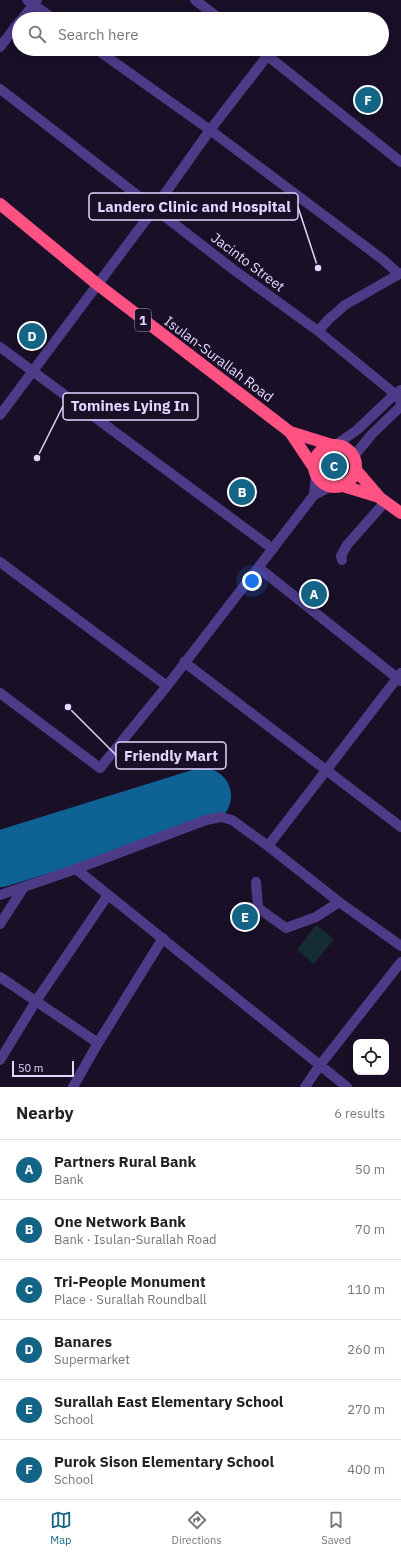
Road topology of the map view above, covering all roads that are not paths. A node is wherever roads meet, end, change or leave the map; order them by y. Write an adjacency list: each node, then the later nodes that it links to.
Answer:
1 (195, 0): 5 (street)
2 (32, 2): 3 (street); 4 (street)
3 (26, 12)
4 (45, 12)
5 (211, 12)
6 (12, 31): 7 (street)
7 (0, 47)
8 (106, 56): 12 (street)
9 (267, 56): 12 (street)
10 (269, 56): 13 (street)
11 (0, 89): 15 (street, Jacinto Street)
12 (210, 130): 15 (street); 16 (street)
13 (400, 161)
14 (0, 204): 17 (highway, Isulan-Surallah Road / 1)
15 (154, 209): 17 (street); 18 (street, Jacinto Street)
16 (400, 273): 18 (street)
17 (97, 284): 20 (street); 24 (highway, Isulan-Surallah Road / 1)
18 (318, 331): 21 (street, Jacinto Street)
19 (0, 347): 20 (street)
20 (32, 372): 23 (street); 34 (street)
21 (399, 395): 25 (street)
22 (401, 406): 26 (street)
23 (0, 415)
24 (290, 432): 25 (highway, Isulan-Surallah Road / 1); 28 (highway, Isulan-Surallah Road / 1)
25 (334, 445): 26 (highway, 1); 28 (highway)
26 (354, 456): 27 (highway)
27 (356, 470): 30 (highway); 32 (highway)
28 (315, 471): 29 (highway, 1); 31 (street)
29 (330, 486): 30 (highway); 31 (street)
30 (343, 486): 32 (highway)
31 (314, 495): 34 (street)
32 (382, 500): 33 (highway); 35 (street)
33 (401, 513)
34 (273, 549): 37 (street)
35 (342, 560)
36 (0, 562): 40 (street)
37 (259, 568): 38 (street); 39 (street)
38 (184, 662): 40 (street); 42 (street)
39 (400, 678): 42 (street)
40 (167, 686): 41 (street)
41 (0, 692)
42 (326, 771): 43 (street); 44 (street)
43 (401, 827)
44 (268, 846): 45 (street); 52 (street)
45 (89, 864): 46 (street); 47 (street)
46 (76, 869): 47 (street); 49 (street)
47 (88, 878): 51 (street)
48 (256, 882): 52 (street)
49 (24, 887): 50 (street); 53 (street)
50 (0, 895)
51 (108, 895): 54 (street); 59 (street)
52 (339, 902): 55 (street)
53 (0, 924)
54 (163, 938): 60 (street); 62 (street)
55 (401, 946)
56 (401, 962): 57 (street)
57 (397, 976): 62 (street)
58 (0, 977): 59 (street)
59 (36, 1001): 60 (street); 61 (street)
60 (98, 1043): 63 (street)
61 (0, 1060)
62 (320, 1065): 64 (street); 65 (street)
63 (73, 1087)
64 (305, 1087)
65 (347, 1087)

